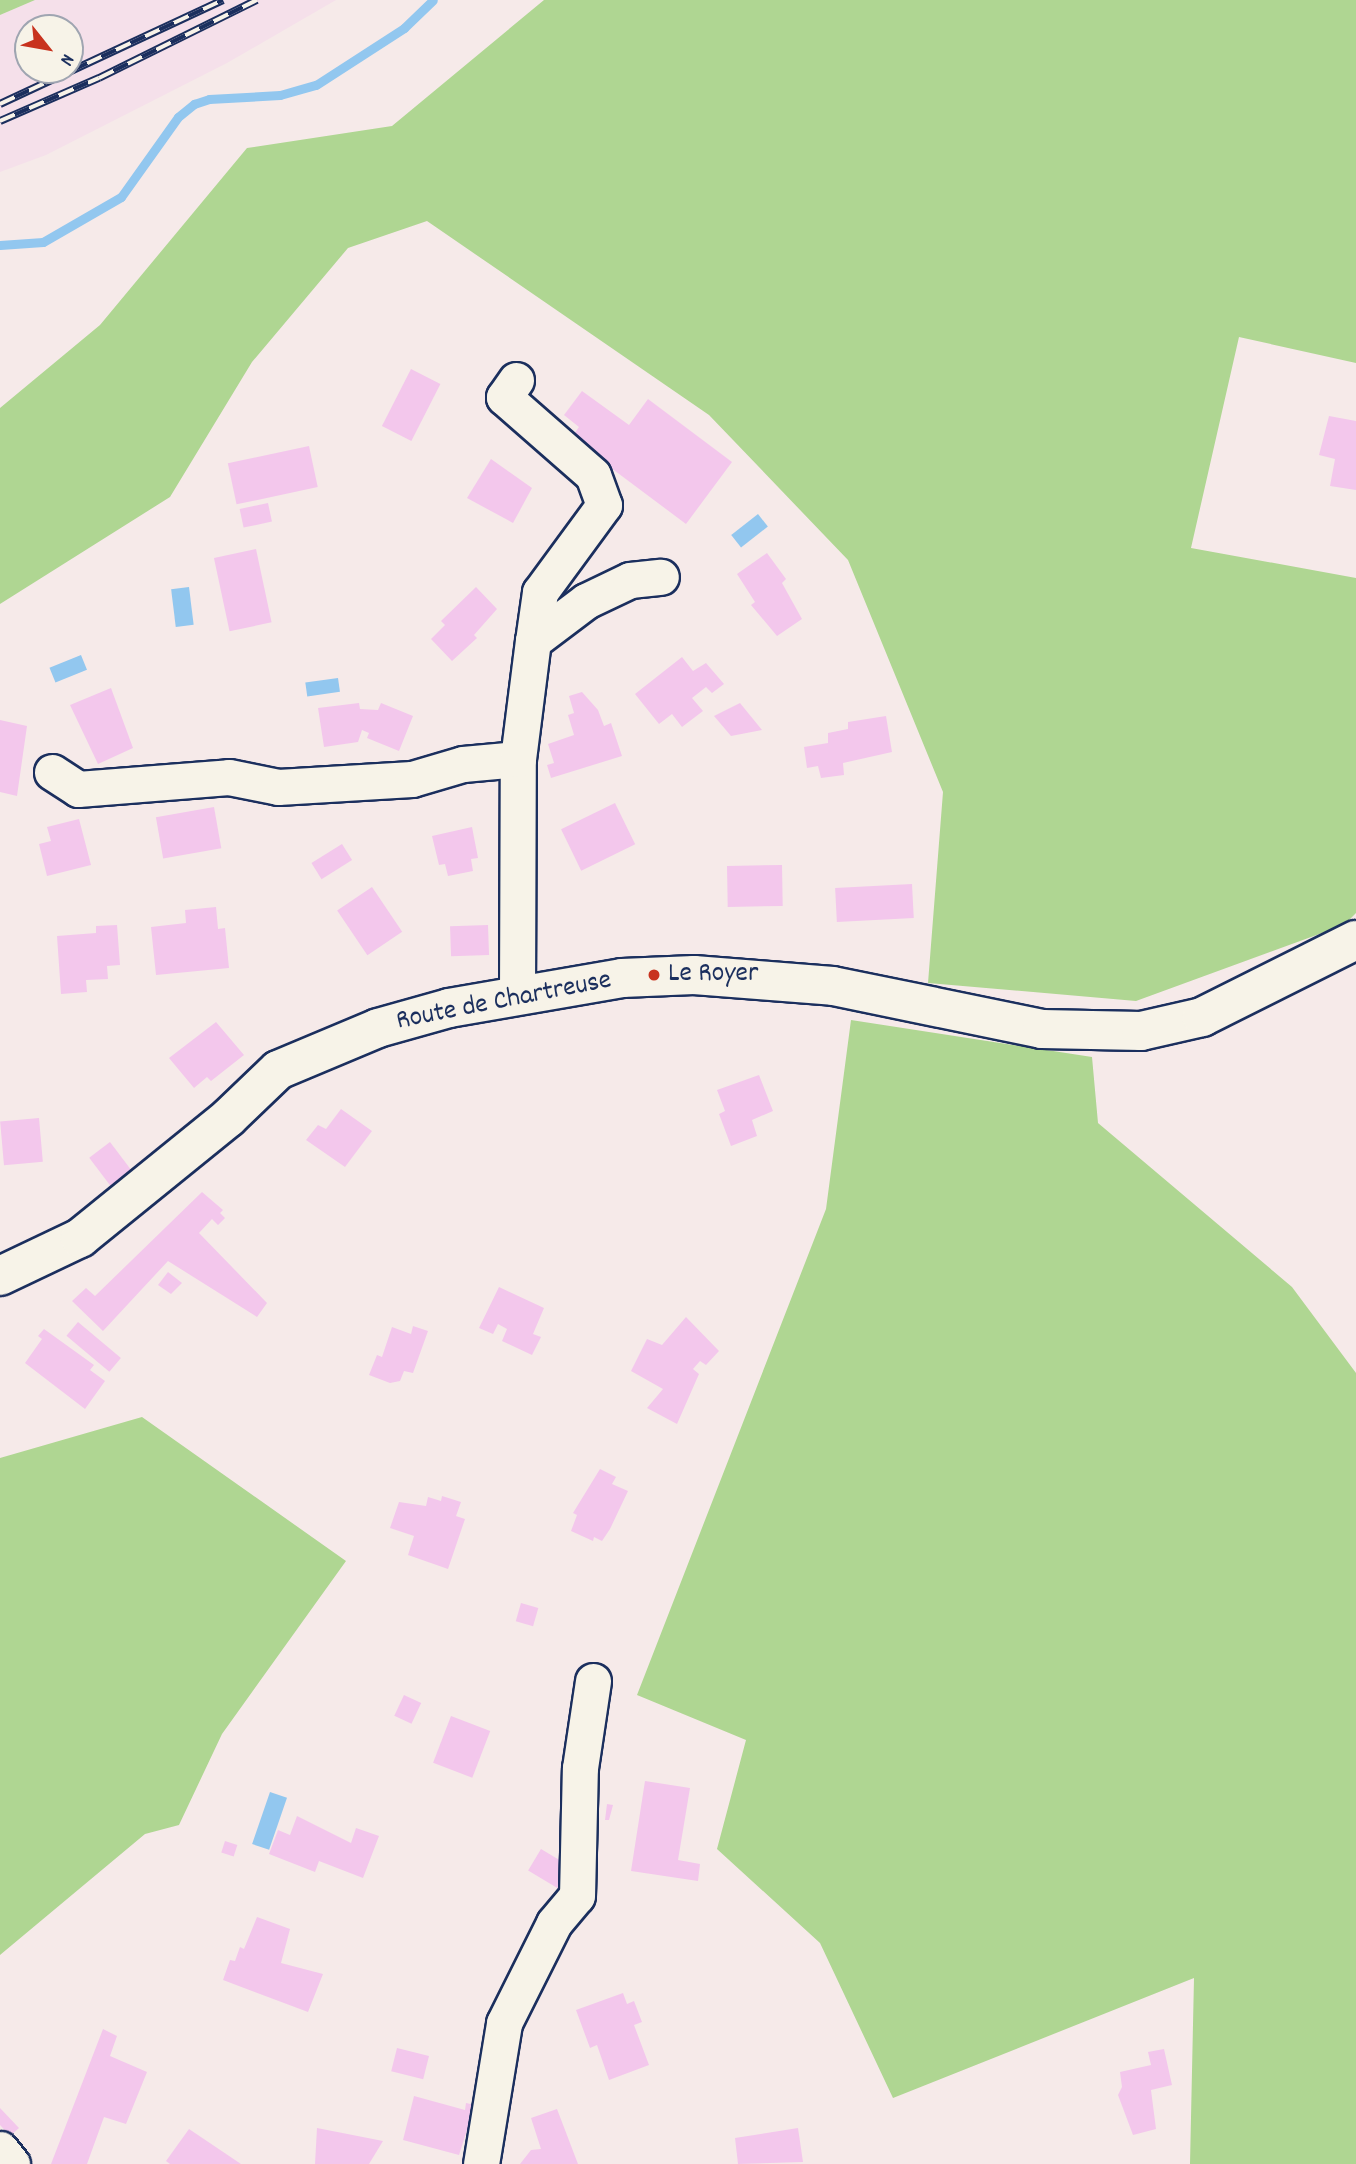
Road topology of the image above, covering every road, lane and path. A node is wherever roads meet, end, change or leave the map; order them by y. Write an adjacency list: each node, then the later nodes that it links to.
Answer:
1 (516, 380): 3 (street)
2 (661, 578): 3 (street)
3 (533, 641): 4 (street)
4 (517, 759): 5 (street); 7 (street)
5 (52, 772)
6 (1356, 940): 7 (main road, Route de Chartreuse)
7 (517, 995): 8 (main road, Route de Chartreuse)
8 (0, 1276)
9 (593, 1681): 12 (street)
10 (0, 2149): 11 (street)
11 (12, 2164)
12 (481, 2164)

